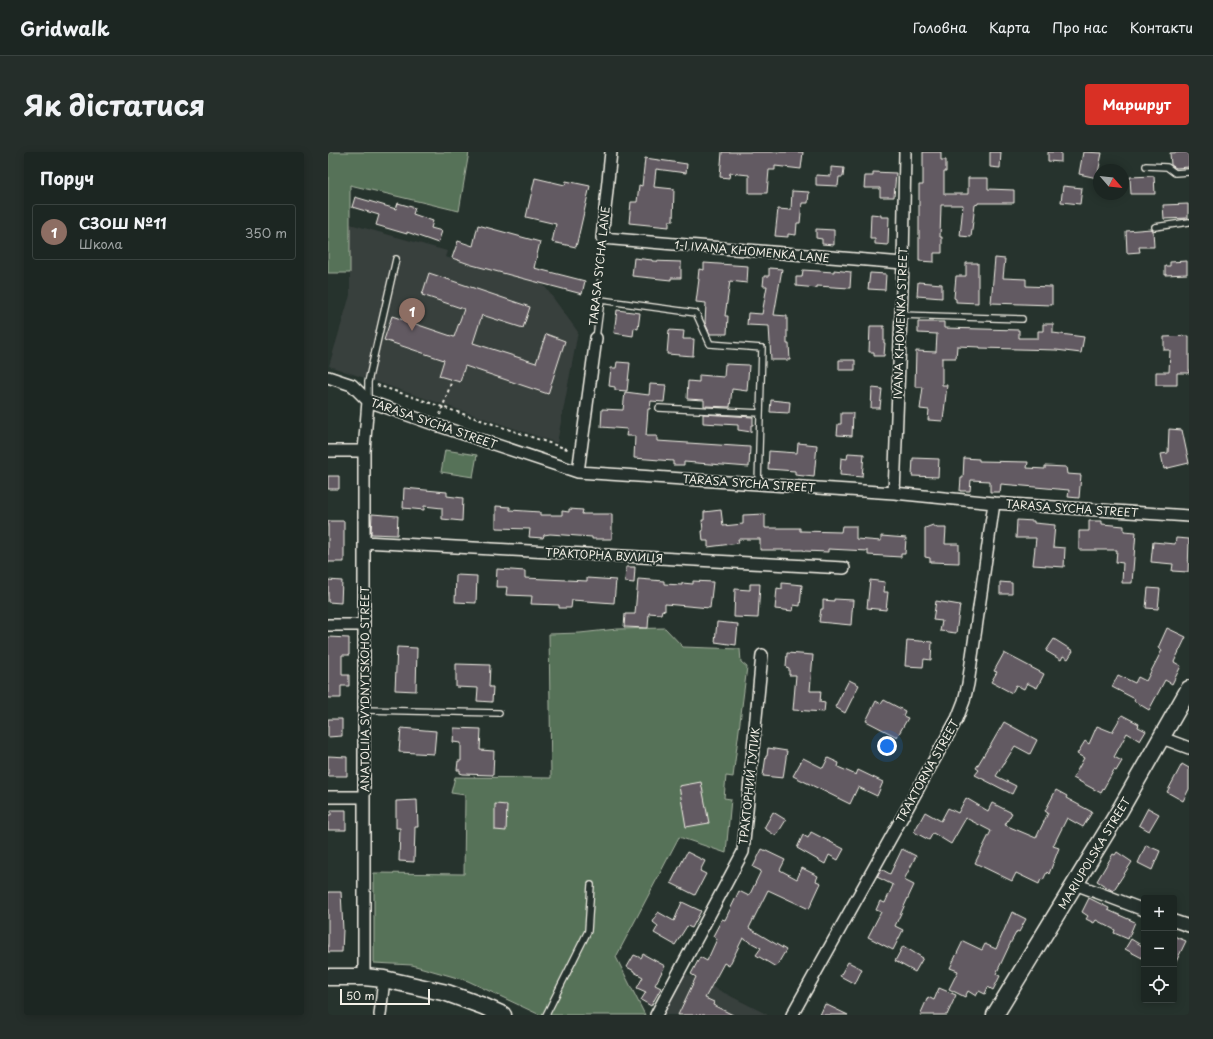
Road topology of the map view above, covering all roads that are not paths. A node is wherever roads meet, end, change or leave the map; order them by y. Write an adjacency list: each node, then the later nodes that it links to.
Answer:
1 (612, 152): 7 (street, TARASA SYCHA LANE)
2 (905, 152): 9 (street, IVANA KHOMENKA STREET)
3 (1146, 166): 4 (lane)
4 (1189, 172)
5 (1189, 222): 6 (lane)
6 (1155, 227)
7 (602, 238): 9 (street, 1-I IVANA KHOMENKA LANE)
8 (396, 259): 14 (lane)
9 (903, 263): 10 (street, IVANA KHOMENKA STREET)
10 (900, 315): 11 (lane); 21 (street, IVANA KHOMENKA STREET)
11 (1022, 319)
12 (596, 338): 16 (lane); 19 (street, TARASA SYCHA LANE)
13 (328, 377): 14 (street, TARASA SYCHA STREET)
14 (368, 401): 18 (street, ANATOLIIA SVYDNYTSKOHO STREET); 19 (street, TARASA SYCHA STREET)
15 (659, 408): 16 (lane)
16 (760, 413): 20 (lane)
17 (328, 451): 18 (street)
18 (364, 451): 24 (street, ANATOLIIA SVYDNYTSKOHO STREET)
19 (578, 472): 20 (street, TARASA SYCHA STREET)
20 (758, 484): 21 (street, TARASA SYCHA STREET)
21 (894, 493): 22 (street, TARASA SYCHA STREET)
22 (994, 502): 23 (street, TARASA SYCHA STREET); 48 (street, TRAKTORNA STREET)
23 (1189, 516)
24 (364, 542): 25 (street, ТРАКТОРНА ВУЛИЦЯ); 27 (street, ANATOLIIA SVYDNYTSKOHO STREET)
25 (844, 568)
26 (328, 625): 27 (street)
27 (364, 625): 30 (street, ANATOLIIA SVYDNYTSKOHO STREET)
28 (762, 655): 47 (street, ТРАКТОРНИЙ ТУПИК)
29 (1189, 689): 32 (main road, MARIUPOLSKA STREET)
30 (364, 710): 31 (lane); 35 (street, ANATOLIIA SVYDNYTSKOHO STREET)
31 (499, 713)
32 (1162, 738): 33 (street); 36 (main road, MARIUPOLSKA STREET)
33 (1189, 748)
34 (328, 797): 35 (street)
35 (364, 798): 42 (street, ANATOLIIA SVYDNYTSKOHO STREET)
36 (1075, 884): 38 (street); 49 (main road, MARIUPOLSKA STREET)
37 (591, 885): 46 (lane)
38 (1141, 909)
39 (1177, 922): 40 (street)
40 (1189, 926)
41 (328, 977): 42 (main road)
42 (364, 977): 43 (main road)
43 (384, 979): 44 (street); 45 (main road)
44 (380, 1015)
45 (503, 1015)
46 (546, 1015)
47 (656, 1015)
48 (792, 1015)
49 (995, 1015)

